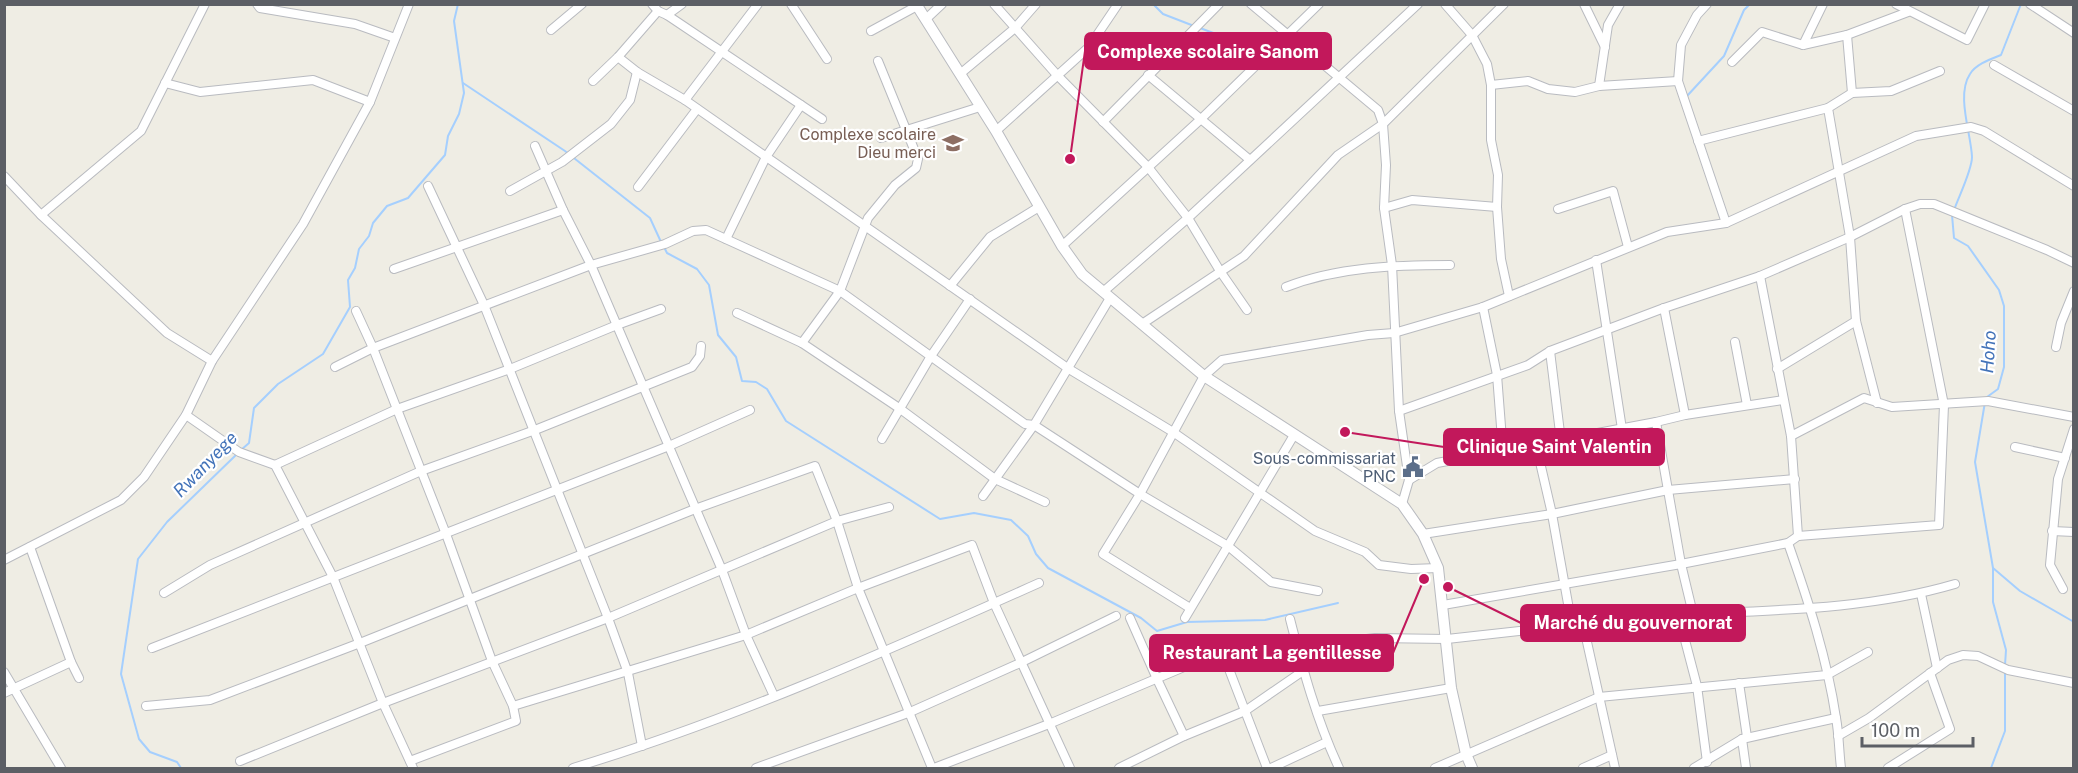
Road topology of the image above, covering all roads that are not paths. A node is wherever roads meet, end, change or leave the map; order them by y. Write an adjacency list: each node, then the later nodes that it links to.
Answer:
1 (206, 4): 54 (street)
2 (257, 4): 37 (street)
3 (409, 4): 37 (street)
4 (582, 4): 31 (street)
5 (682, 4): 28 (street)
6 (758, 4): 40 (street)
7 (791, 4): 42 (street)
8 (942, 4): 29 (street)
9 (994, 4): 30 (street)
10 (1036, 4): 30 (street)
11 (1118, 4): 49 (street)
12 (1220, 4): 50 (street)
13 (1251, 4): 34 (street)
14 (1319, 4): 34 (street)
15 (1418, 4): 51 (street)
16 (1445, 4): 36 (street)
17 (1504, 4): 36 (street)
18 (1584, 4): 39 (street)
19 (1620, 4): 39 (street)
20 (1707, 4): 53 (street)
21 (1823, 4): 38 (street)
22 (1896, 4): 27 (street)
23 (1985, 4): 27 (street)
24 (917, 5): 29 (street); 32 (street)
25 (2031, 5): 33 (street)
26 (655, 8): 28 (street); 41 (street)
27 (1908, 12): 35 (street)
28 (668, 15): 40 (street)
29 (926, 20): 48 (street)
30 (1015, 28): 48 (street); 49 (street)
31 (551, 30)
32 (872, 32)
33 (2073, 33)
34 (1287, 35): 51 (street); 66 (street)
35 (1846, 35): 38 (street); 57 (street)
36 (1472, 36): 55 (street); 68 (street)
37 (395, 38): 59 (street)
38 (1803, 45): 44 (street)
39 (1605, 47): 56 (street)
40 (722, 52): 58 (street); 60 (street)
41 (618, 57): 47 (street); 52 (street)
42 (827, 59)
43 (878, 61): 69 (street)
44 (1732, 62)
45 (1994, 65): 64 (street)
46 (1940, 71): 57 (street)
47 (637, 72): 58 (street); 77 (street)
48 (960, 74): 61 (street)
49 (1057, 75): 67 (street); 70 (street)
50 (1148, 75): 66 (street); 67 (street)
51 (1340, 78): 68 (street); 75 (street)
52 (593, 81)
53 (1678, 81): 56 (street); 72 (street)
54 (165, 83): 59 (street); 90 (street)
55 (1491, 85): 56 (street); 85 (street)
56 (1599, 86)
57 (1852, 93): 62 (street)
58 (685, 100): 63 (street)
59 (370, 102): 133 (street)
60 (801, 105): 65 (street); 74 (street)
61 (980, 107): 69 (street); 70 (street)
62 (1828, 108): 72 (street); 78 (street)
63 (697, 109): 74 (street); 82 (street)
64 (2073, 111)
65 (822, 119)
66 (1201, 119): 75 (street); 76 (street)
67 (1103, 122): 76 (street)
68 (1383, 124): 86 (street); 105 (street)
69 (905, 130): 71 (street); 93 (street)
70 (996, 131): 84 (street)
71 (881, 138)
72 (1698, 141): 92 (street)
73 (535, 146): 77 (street)
74 (766, 157): 93 (street); 95 (street)
75 (1250, 160): 91 (street)
76 (1148, 167): 91 (street); 96 (street)
77 (546, 171): 83 (street); 89 (street)
78 (1838, 173): 81 (street); 92 (street); 94 (street)
79 (4, 176): 90 (street)
80 (428, 186): 97 (street)
81 (2073, 186)
82 (638, 187)
83 (510, 191)
84 (1039, 207): 96 (street); 107 (street)
85 (1497, 207): 86 (street); 112 (street)
86 (1384, 208): 103 (street)
87 (1558, 209): 98 (street)
88 (1905, 209): 94 (street); 100 (street); 144 (street)
89 (563, 210): 97 (street); 102 (street)
90 (41, 215): 133 (street)
91 (1188, 218): 105 (street); 111 (street)
92 (1726, 223): 98 (street)
93 (865, 226): 107 (street); 109 (street)
94 (1850, 237): 106 (street); 121 (street)
95 (726, 239): 102 (street); 109 (street)
96 (1062, 246): 111 (street)
97 (456, 247): 104 (street); 114 (street)
98 (1628, 247): 99 (street)
99 (1596, 260): 112 (street); 124 (street)
100 (2073, 263)
101 (1450, 264): 103 (street)
102 (591, 265): 114 (street); 123 (street)
103 (1392, 265): 108 (street); 125 (street)
104 (394, 269)
105 (1220, 272): 118 (street); 122 (street)
106 (1760, 276): 116 (street); 137 (street)
107 (950, 285): 113 (street)
108 (1286, 286)
109 (840, 291): 127 (street); 132 (street)
110 (2072, 294): 129 (street)
111 (1106, 295): 122 (street); 136 (street)
112 (1509, 297): 115 (street)
113 (970, 299): 132 (street); 136 (street)
114 (484, 305): 130 (street); 135 (street)
115 (1483, 307): 125 (street); 138 (street)
116 (1664, 308): 124 (street); 150 (street)
117 (661, 309): 123 (street)
118 (1247, 310)
119 (356, 311): 130 (street)
120 (738, 313): 127 (street)
121 (1856, 321): 137 (street); 142 (street)
122 (1142, 324): 139 (street)
123 (617, 325): 135 (street); 140 (street)
124 (1606, 330): 131 (street); 154 (street)
125 (1394, 333): 139 (street); 148 (street)
126 (1735, 342): 143 (street)
127 (802, 343): 145 (street)
128 (701, 346): 140 (street)
129 (2056, 347)
130 (373, 348): 134 (street); 146 (street)
131 (1550, 351): 138 (street); 161 (street)
132 (931, 356): 145 (street); 153 (street)
133 (212, 361): 149 (street)
134 (335, 367)
135 (510, 369): 146 (street); 156 (street)
136 (1069, 369): 153 (street); 157 (street)
137 (1777, 369): 141 (street)
138 (1497, 375): 148 (street); 165 (street)
139 (1204, 376): 157 (street); 158 (street)
140 (642, 386): 156 (street); 163 (street)
141 (1783, 400): 143 (street); 159 (street)
142 (1878, 403): 144 (street); 159 (street)
143 (1747, 405): 150 (street)
144 (1944, 405): 151 (street); 188 (street)
145 (899, 408): 160 (street); 169 (street)
146 (397, 409): 167 (street); 168 (street)
147 (750, 410): 163 (street)
148 (1399, 411): 171 (street)
149 (186, 415): 167 (street); 191 (street)
150 (1684, 415): 152 (street)
151 (2073, 417)
152 (1656, 422): 154 (street); 173 (street)
153 (1034, 425): 169 (street); 175 (street)
154 (1622, 429): 161 (street)
155 (2073, 429): 166 (street)
156 (535, 430): 168 (street); 172 (street)
157 (1173, 432): 174 (street); 175 (street)
158 (1294, 435): 174 (street); 178 (street)
159 (1791, 436): 170 (street)
160 (882, 439)
161 (1561, 441): 162 (street)
162 (1536, 445): 165 (street); 181 (street)
163 (669, 446): 172 (street); 180 (street)
164 (2015, 447): 166 (street)
165 (1503, 452): 171 (street)
166 (2065, 458): 184 (street)
167 (275, 465): 183 (street)
168 (421, 471): 183 (street); 186 (street)
169 (995, 479): 176 (street); 177 (street)
170 (1795, 479): 173 (street); 188 (street)
171 (1409, 480): 178 (street)
172 (558, 490): 186 (street); 192 (street)
173 (1668, 490): 181 (street); 194 (street)
174 (1259, 491): 190 (street); 195 (street)
175 (1140, 494): 190 (street); 209 (street)
176 (983, 496)
177 (1045, 502)
178 (1402, 504): 187 (street)
179 (889, 507): 182 (street)
180 (695, 509): 182 (street); 192 (street); 196 (street)
181 (1552, 514): 187 (street); 199 (street)
182 (837, 521): 196 (street); 201 (street)
183 (305, 523): 197 (street); 204 (street)
184 (2052, 531): 185 (street); 202 (street)
185 (2073, 532)
186 (446, 534): 197 (street); 206 (street)
187 (1423, 534): 195 (street)
188 (1798, 536): 189 (street)
189 (1788, 543): 194 (street); 210 (street)
190 (1228, 546): 203 (street); 209 (street)
191 (30, 547): 193 (street); 227 (street)
192 (583, 553): 206 (street); 213 (street)
193 (4, 560)
194 (1681, 564): 199 (street); 211 (street)
195 (1438, 568): 208 (street)
196 (722, 570): 213 (street); 220 (street)
197 (333, 577): 222 (street); 223 (street)
198 (1039, 584): 207 (street)
199 (1563, 584): 208 (street); 219 (street)
200 (1955, 584): 205 (street)
201 (858, 588): 207 (street); 220 (street); 225 (street)
202 (2063, 589)
203 (1318, 591)
204 (164, 593)
205 (1922, 594): 210 (street); 230 (street)
206 (469, 598): 222 (street); 226 (street)
207 (994, 603): 225 (street); 228 (street)
208 (1443, 604): 221 (street)
209 (1191, 608): 215 (street)
210 (1811, 608): 211 (street); 233 (street)
211 (1692, 614): 217 (street)
212 (1116, 616): 228 (street)
213 (608, 618): 226 (street); 232 (street)
214 (1130, 618): 235 (street)
215 (1185, 618)
216 (1290, 619): 229 (street)
217 (1680, 621): 218 (street); 238 (street)
218 (1583, 624): 219 (street); 243 (street)
219 (1572, 626): 221 (street)
220 (746, 635): 232 (street); 242 (street)
221 (1447, 639): 229 (street); 239 (street)
222 (360, 643): 244 (street); 245 (street)
223 (152, 648)
224 (1868, 652): 233 (street)
225 (884, 653): 242 (street); 249 (street)
226 (492, 661): 244 (street); 246 (street)
227 (71, 662): 234 (street); 240 (street)
228 (1020, 663): 249 (street); 251 (street)
229 (1303, 671): 247 (street); 248 (street)
230 (1934, 671): 236 (street); 253 (street); 277 (street)
231 (4, 672): 240 (street)
232 (628, 673): 246 (street); 256 (street)
233 (1827, 675): 237 (street); 250 (street)
234 (79, 678)
235 (1157, 679): 247 (street); 251 (street); 252 (street)
236 (2073, 682)
237 (1739, 683): 238 (street); 254 (street)
238 (1697, 686): 243 (street); 260 (street)
239 (1451, 687): 248 (street); 257 (street)
240 (14, 689): 241 (street); 262 (street)
241 (4, 693)
242 (774, 696): 256 (street)
243 (1599, 697): 257 (street); 258 (street)
244 (383, 703): 259 (street); 261 (street)
245 (146, 706)
246 (513, 706): 261 (street)
247 (1245, 711): 252 (street); 268 (street)
248 (1318, 711): 255 (street)
249 (908, 713): 264 (street); 265 (street)
250 (1836, 718): 253 (street); 254 (street)
251 (1049, 724): 265 (street); 266 (street)
252 (1184, 736): 267 (street)
253 (1838, 736): 276 (street)
254 (1744, 738): 260 (street); 275 (street)
255 (1327, 742): 268 (street); 269 (street)
256 (642, 746): 263 (street)
257 (1466, 754): 270 (street); 271 (street)
258 (1612, 754): 272 (street); 273 (street)
259 (240, 761)
260 (1707, 762): 274 (street)
261 (412, 765)
262 (61, 768)
263 (577, 768)
264 (756, 768)
265 (933, 768)
266 (1070, 768)
267 (1119, 768)
268 (1269, 768)
269 (1339, 768)
270 (1436, 768)
271 (1472, 768)
272 (1583, 768)
273 (1615, 768)
274 (1695, 768)
275 (1746, 768)
276 (1841, 768)
277 (1888, 768)

